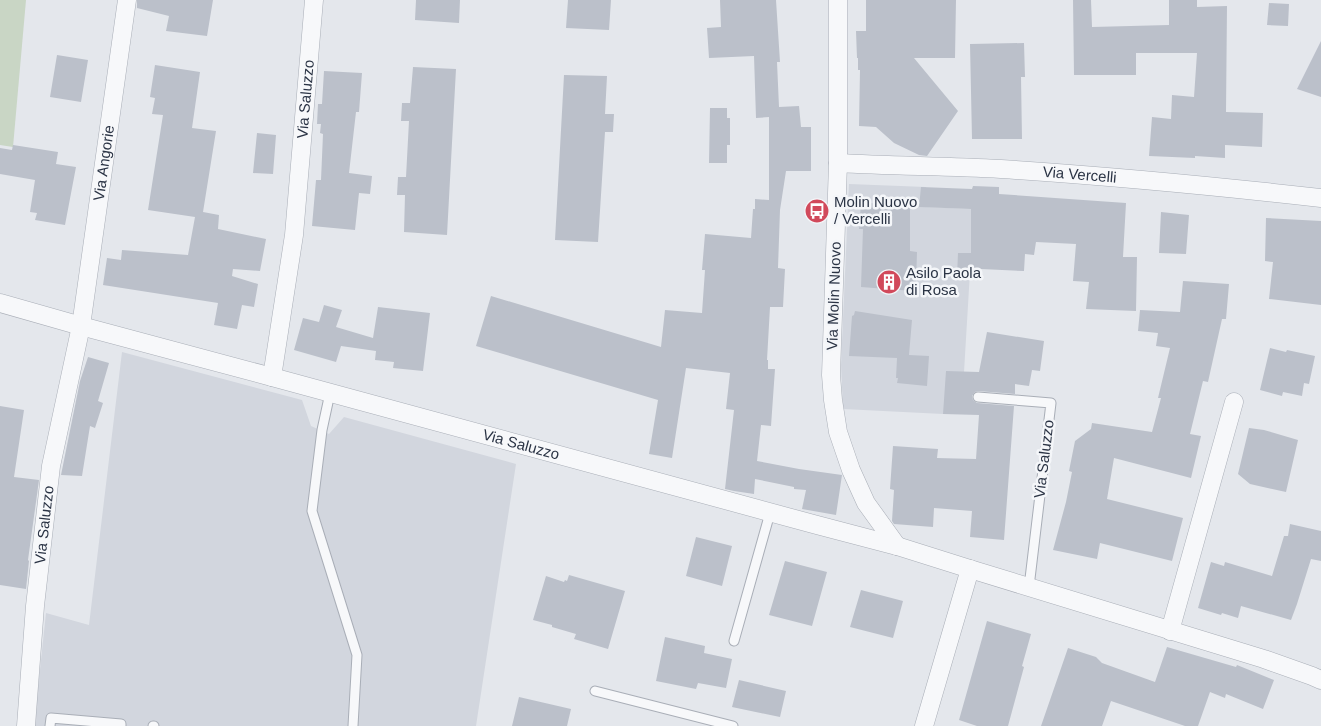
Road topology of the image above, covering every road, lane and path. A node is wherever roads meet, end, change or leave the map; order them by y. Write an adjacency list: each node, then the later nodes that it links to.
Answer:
1 (127, 0): 7 (street, Via Angorie)
2 (314, 0): 8 (street, Via Saluzzo)
3 (838, 0): 4 (street, Via Molin Nuovo)
4 (838, 163): 5 (street, Via Vercelli); 13 (street, Via Molin Nuovo)
5 (1321, 198)
6 (0, 303): 7 (street, Via Saluzzo)
7 (81, 326): 8 (street, Via Saluzzo); 20 (street, Via Saluzzo)
8 (272, 377): 9 (street, Via Saluzzo)
9 (330, 393): 12 (street, Via Saluzzo); 23 (lane)
10 (978, 397): 15 (lane, Via Saluzzo)
11 (1234, 402): 16 (street)
12 (770, 513): 13 (street, Via Saluzzo); 17 (lane)
13 (896, 546): 14 (street, Via Saluzzo)
14 (970, 569): 15 (street, Via Saluzzo); 25 (street)
15 (1029, 587): 16 (street, Via Saluzzo)
16 (1170, 631): 18 (street, Via Saluzzo)
17 (734, 641)
18 (1321, 680)
19 (595, 691): 24 (lane)
20 (26, 726)
21 (50, 726): 22 (lane)
22 (121, 726)
23 (354, 726)
24 (733, 726)
25 (924, 726)

